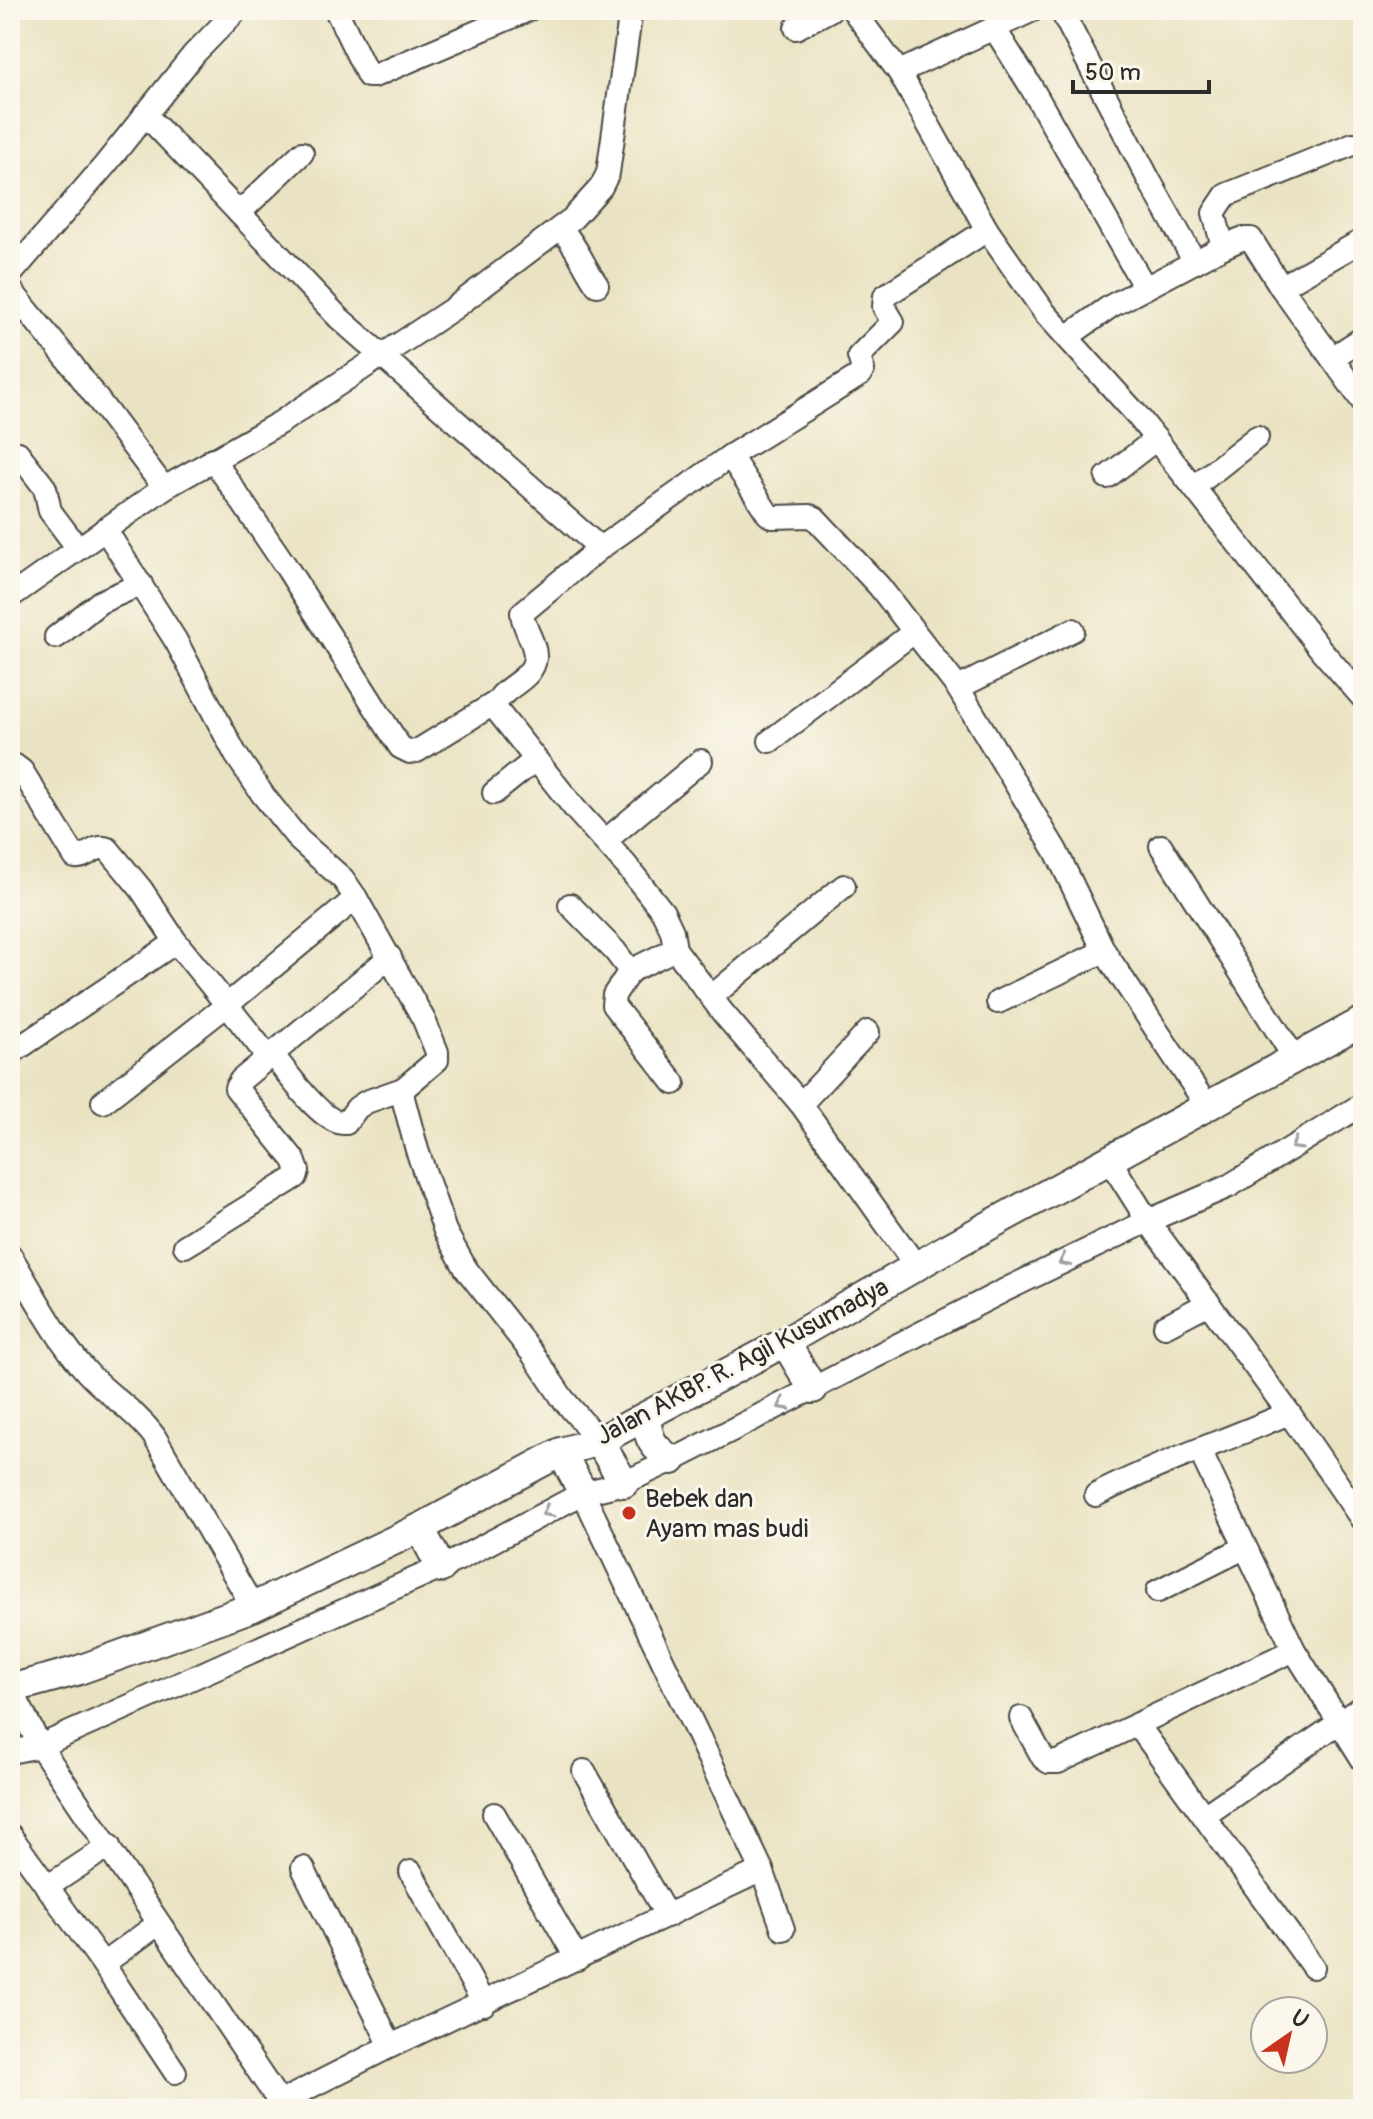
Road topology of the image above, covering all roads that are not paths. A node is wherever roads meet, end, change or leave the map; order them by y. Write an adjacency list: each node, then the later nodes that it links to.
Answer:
1 (237, 10): 12 (street)
2 (336, 10): 3 (street)
3 (528, 10)
4 (631, 10): 17 (street)
5 (830, 10): 9 (street)
6 (853, 10): 11 (street)
7 (1033, 10): 10 (street)
8 (1061, 10): 20 (street)
9 (796, 28)
10 (994, 28): 11 (street); 24 (street)
11 (899, 72): 16 (street)
12 (145, 114): 15 (street); 21 (street)
13 (1353, 144): 19 (street)
14 (302, 153): 15 (street)
15 (239, 213): 28 (street)
16 (987, 230): 26 (street); 34 (street)
17 (566, 235): 22 (street); 28 (street)
18 (1363, 240): 23 (street)
19 (1223, 247): 20 (street); 23 (street)
20 (1195, 262): 24 (street)
21 (10, 275)
22 (597, 285)
23 (1281, 287): 29 (street)
24 (1145, 288): 26 (street)
25 (10, 289): 38 (street)
26 (1067, 337): 32 (street)
27 (1363, 338): 29 (street)
28 (384, 354): 35 (street); 41 (street)
29 (1332, 358): 30 (street)
30 (1363, 402)
31 (1257, 437): 37 (street)
32 (1156, 439): 36 (street); 37 (street)
33 (18, 453): 40 (street)
34 (730, 456): 41 (street); 45 (street)
35 (213, 459): 38 (street); 49 (street)
36 (1107, 477)
37 (1195, 486): 48 (street)
38 (164, 488): 39 (street)
39 (105, 529): 40 (street); 42 (street)
40 (77, 547): 43 (street)
41 (600, 548): 49 (street)
42 (141, 584): 46 (street); 58 (street)
43 (10, 597)
44 (1073, 630): 47 (street)
45 (914, 632): 47 (street); 50 (street)
46 (56, 637)
47 (958, 688): 62 (street)
48 (1363, 698)
49 (495, 703): 51 (street)
50 (770, 741)
51 (535, 760): 54 (street); 55 (street)
52 (701, 761): 55 (street)
53 (10, 766): 60 (street)
54 (494, 793)
55 (605, 841): 61 (street)
56 (1161, 846): 72 (street)
57 (844, 886): 65 (street)
58 (356, 898): 63 (street); 67 (street)
59 (570, 905): 64 (street)
60 (176, 942): 67 (street); 70 (street)
61 (675, 949): 64 (street); 65 (street)
62 (1104, 951): 66 (street); 78 (street)
63 (390, 957): 71 (street); 74 (street)
64 (630, 971): 73 (street)
65 (711, 997): 76 (street)
66 (998, 1002)
67 (227, 1005): 71 (street); 75 (street)
68 (1363, 1021): 72 (main road, Jalan AKBP. R. Agil Kusumadya)
69 (868, 1032): 76 (street)
70 (10, 1054)
71 (270, 1056): 74 (street); 81 (street)
72 (1295, 1059): 78 (main road, Jalan AKBP. R. Agil Kusumadya)
73 (674, 1083)
74 (403, 1089): 90 (street)
75 (103, 1102)
76 (801, 1104): 83 (street)
77 (1363, 1104): 80 (street, one-way to 80)
78 (1207, 1106): 79 (main road, Jalan AKBP. R. Agil Kusumadya)
79 (1109, 1159): 80 (street); 83 (main road, Jalan AKBP. R. Agil Kusumadya)
80 (1148, 1221): 84 (street); 87 (street, one-way to 87)
81 (185, 1246)
82 (10, 1255): 102 (street)
83 (916, 1266): 86 (main road, Jalan AKBP. R. Agil Kusumadya)
84 (1209, 1303): 85 (street); 88 (street)
85 (1165, 1326)
86 (785, 1342): 87 (main road); 89 (main road, Jalan AKBP. R. Agil Kusumadya)
87 (813, 1389): 93 (street, one-way to 93)
88 (1289, 1413): 91 (street); 97 (street)
89 (645, 1417): 90 (main road, Jalan AKBP. R. Agil Kusumadya); 93 (main road)
90 (599, 1441): 92 (main road, Jalan AKBP. R. Agil Kusumadya); 94 (main road)
91 (1200, 1451): 96 (street); 99 (street)
92 (561, 1452): 95 (main road); 98 (main road, Jalan AKBP. R. Agil Kusumadya)
93 (672, 1460): 94 (street)
94 (624, 1483): 95 (street)
95 (583, 1493): 100 (street, one-way to 100); 118 (street)
96 (1096, 1495)
97 (1363, 1521)
98 (420, 1528): 100 (main road); 102 (main road, Jalan AKBP. R. Agil Kusumadya)
99 (1244, 1548): 101 (street); 103 (street)
100 (441, 1568): 109 (street)
101 (1158, 1591)
102 (253, 1607): 104 (main road, Jalan AKBP. R. Agil Kusumadya)
103 (1294, 1650): 107 (street); 108 (street)
104 (11, 1689): 109 (street)
105 (1363, 1706): 107 (street)
106 (1021, 1718): 108 (street)
107 (1337, 1722): 111 (street); 114 (street)
108 (1137, 1724): 114 (street)
109 (40, 1746): 110 (street); 116 (street)
110 (10, 1752)
111 (1363, 1760)
112 (584, 1771): 121 (street)
113 (494, 1814): 124 (street)
114 (1204, 1816): 126 (street)
115 (10, 1835): 120 (street)
116 (109, 1846): 120 (street); 122 (street)
117 (303, 1868): 128 (street)
118 (762, 1870): 121 (street); 123 (street)
119 (411, 1872): 127 (street)
120 (47, 1887): 125 (street)
121 (667, 1916): 124 (street)
122 (158, 1924): 125 (street); 130 (street)
123 (783, 1929)
124 (577, 1959): 127 (street)
125 (103, 1964): 129 (street)
126 (1313, 1967)
127 (484, 2004): 128 (street)
128 (391, 2046): 130 (street)
129 (175, 2072)
130 (282, 2106)

